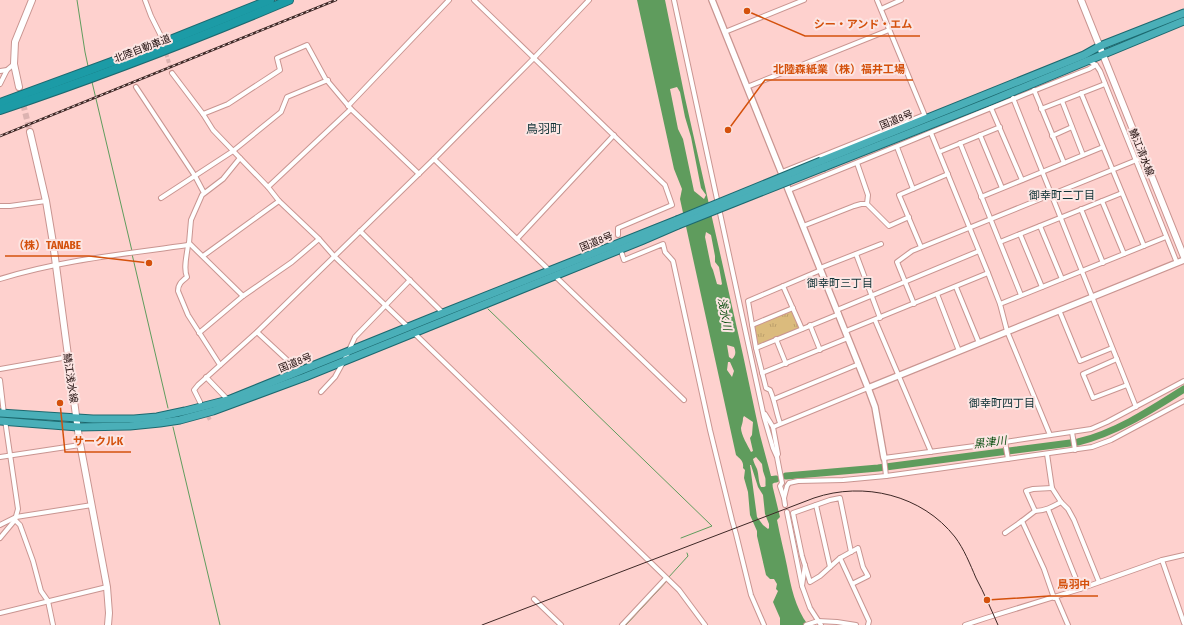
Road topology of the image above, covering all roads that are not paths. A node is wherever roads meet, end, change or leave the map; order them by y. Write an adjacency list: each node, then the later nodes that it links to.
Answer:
1 (32, 0): 23 (main road)
2 (145, 0): 19 (street)
3 (270, 0): 38 (highway, 北陸自動車道)
4 (289, 0): 42 (highway, 北陸自動車道)
5 (449, 0): 39 (street)
6 (474, 0): 21 (street)
7 (589, 0): 21 (street)
8 (674, 0): 177 (street)
9 (712, 0): 18 (street)
10 (804, 0): 18 (street)
11 (878, 0): 14 (street)
12 (901, 0): 14 (street)
13 (1081, 0): 20 (main road, 鯖江清水線)
14 (881, 9): 17 (street)
15 (1184, 13): 20 (highway, 国道8号)
16 (1184, 21): 20 (highway, 国道8号)
17 (889, 30): 33 (street); 44 (street)
18 (726, 32): 33 (street)
19 (161, 36)
20 (1102, 50): 22 (highway, 国道8号); 44 (highway, 国道8号); 58 (main road, 鯖江清水線)
21 (534, 58): 49 (street); 60 (street)
22 (1087, 60): 24 (street); 64 (highway, 国道8号)
23 (14, 64): 25 (street); 31 (main road)
24 (1096, 65): 30 (street); 34 (street)
25 (6, 70): 26 (street); 29 (street)
26 (0, 71)
27 (172, 73): 43 (street)
28 (328, 80): 39 (street); 43 (street); 55 (street)
29 (0, 84)
30 (1105, 84): 35 (street); 61 (street)
31 (19, 87)
32 (136, 87): 70 (street)
33 (747, 87): 66 (street)
34 (1034, 90): 36 (street); 41 (street)
35 (1081, 93): 37 (street); 54 (street)
36 (1013, 98): 40 (street); 67 (street)
37 (1062, 101): 41 (street); 46 (street)
38 (0, 103)
39 (350, 107): 68 (street); 72 (street)
40 (991, 108): 45 (street); 48 (street)
41 (1041, 109): 51 (street)
42 (0, 110)
43 (203, 114): 55 (street)
44 (925, 117): 64 (highway, 国道8号); 66 (street)
45 (1000, 127): 50 (street); 71 (street)
46 (1072, 127): 51 (street); 57 (street)
47 (30, 132): 81 (main road, 鯖江浅水線)
48 (931, 133): 53 (street); 56 (street)
49 (614, 135): 95 (street); 98 (street)
50 (980, 135): 52 (street); 73 (street)
51 (1052, 136): 63 (street)
52 (960, 143): 56 (street); 79 (street)
53 (897, 147): 62 (street); 74 (street)
54 (1103, 147): 57 (street); 65 (street)
55 (233, 151): 59 (street); 70 (street)
56 (939, 152): 69 (street)
57 (1083, 155): 63 (street)
58 (1144, 157): 61 (street); 110 (main road, 鯖江清水線)
59 (240, 158): 72 (street); 76 (street)
60 (434, 159): 68 (street); 98 (street)
61 (1136, 160): 65 (street); 96 (street)
62 (857, 163): 75 (street); 84 (street)
63 (1064, 163): 67 (street)
64 (823, 164): 116 (highway, 国道8号, bridge)
65 (1112, 170): 77 (street); 78 (street)
66 (782, 172): 75 (street)
67 (1042, 172): 71 (street); 78 (street)
68 (418, 174): 93 (street)
69 (948, 174): 74 (street); 92 (street)
70 (195, 176): 76 (street); 80 (street)
71 (1022, 180): 73 (street)
72 (268, 187): 82 (street)
73 (1002, 188): 79 (street)
74 (913, 189): 87 (street)
75 (789, 190): 90 (street)
76 (204, 193): 100 (street)
77 (1122, 193): 83 (street); 102 (street)
78 (1052, 195): 88 (street); 89 (street)
79 (981, 197): 89 (street)
80 (161, 198)
81 (46, 201): 85 (street); 113 (main road, 鯖江浅水線)
82 (279, 201): 97 (street); 108 (street)
83 (1102, 201): 86 (street); 107 (street)
84 (867, 204): 87 (street); 90 (street)
85 (0, 206)
86 (1081, 209): 88 (street); 111 (street)
87 (909, 218): 103 (street)
88 (1060, 218): 91 (street); 115 (street)
89 (990, 219): 92 (street); 99 (street)
90 (804, 226): 114 (street)
91 (1040, 226): 94 (street); 119 (street)
92 (970, 228): 103 (street); 104 (street)
93 (360, 231): 109 (street); 120 (street)
94 (1020, 234): 99 (street); 124 (street)
95 (618, 235)
96 (1166, 237): 102 (street); 112 (street)
97 (319, 239): 109 (street); 127 (street)
98 (517, 239): 116 (street)
99 (1000, 242): 128 (street)
100 (189, 244): 108 (street); 113 (street); 146 (street)
101 (880, 244): 106 (street)
102 (1144, 246): 107 (street)
103 (921, 247): 121 (street)
104 (980, 251): 117 (street); 121 (street)
105 (622, 254): 234 (street)
106 (856, 254): 114 (street); 126 (street)
107 (1124, 254): 111 (street)
108 (203, 256): 127 (street)
109 (334, 256): 132 (street); 145 (street)
110 (1184, 258): 112 (street)
111 (1103, 263): 115 (street)
112 (1177, 263): 129 (street)
113 (56, 265): 118 (street); 155 (main road, 鯖江浅水線)
114 (821, 269): 122 (street); 135 (street)
115 (1082, 271): 119 (street); 129 (street)
116 (552, 273): 136 (highway, 国道8号); 142 (highway, 国道8号); 173 (street)
117 (988, 273): 123 (street); 131 (street)
118 (0, 279)
119 (1062, 279): 124 (street)
120 (410, 280): 132 (street); 136 (street)
121 (905, 282): 126 (street); 130 (street)
122 (783, 286): 133 (street); 139 (street)
123 (956, 287): 125 (street); 149 (street)
124 (1042, 287): 128 (street)
125 (937, 294): 130 (street); 153 (street)
126 (871, 295): 135 (street); 137 (street)
127 (242, 296): 146 (street)
128 (1021, 296): 131 (street)
129 (1092, 297): 134 (street); 151 (street)
130 (914, 304): 137 (street)
131 (1000, 304): 144 (street)
132 (385, 305): 142 (street); 154 (street)
133 (793, 308): 139 (street); 141 (street)
134 (1059, 310): 144 (street); 151 (street)
135 (838, 312): 140 (street); 143 (street)
136 (443, 313): 142 (highway, 国道8号)
137 (880, 318): 138 (street)
138 (875, 320): 143 (street); 164 (street)
139 (752, 325): 150 (street)
140 (810, 325): 141 (street); 152 (street)
141 (802, 329): 148 (street)
142 (411, 330): 154 (highway, 国道8号); 157 (highway, 国道8号); 217 (street)
143 (846, 331): 147 (street)
144 (1008, 331): 149 (street); 185 (street)
145 (256, 332): 160 (street); 162 (street)
146 (199, 333): 160 (street)
147 (848, 338): 152 (street); 159 (street)
148 (776, 339): 150 (street); 158 (street)
149 (979, 343): 153 (street)
150 (756, 348): 163 (street)
151 (1112, 348): 156 (street)
152 (820, 350): 158 (street)
153 (959, 351): 164 (street)
154 (348, 352): 157 (street); 162 (highway, 国道8号)
155 (68, 357): 161 (street); 179 (main road, 鯖江浅水線)
156 (1117, 360): 168 (street); 168 (street)
157 (344, 361): 170 (street); 183 (highway, 国道8号)
158 (786, 364): 163 (street)
159 (859, 364): 169 (street); 171 (street)
160 (220, 365): 165 (street)
161 (0, 369)
162 (299, 371): 172 (highway, 国道8号)
163 (762, 373): 171 (street)
164 (898, 376): 169 (street); 189 (street)
165 (206, 377): 172 (street); 175 (street)
166 (0, 380): 178 (street)
167 (1184, 382): 176 (street)
168 (1127, 385): 176 (street)
169 (868, 388): 181 (street); 194 (street)
170 (321, 392)
171 (774, 399): 181 (street)
172 (228, 400): 179 (highway, 国道8号)
173 (684, 400)
174 (1184, 401): 188 (street)
175 (200, 402)
176 (1136, 407): 184 (street)
177 (763, 412): 182 (street); 193 (street)
178 (2, 413): 179 (highway, 国道8号); 180 (street)
179 (76, 418): 183 (main road, 鯖江浅水線)
180 (3, 421): 183 (highway, 国道8号); 191 (street)
181 (780, 423): 182 (street)
182 (773, 427): 193 (street)
183 (78, 428): 187 (main road, 鯖江浅水線)
184 (1072, 432): 185 (street); 188 (street)
185 (1050, 434): 186 (street)
186 (1005, 442): 189 (street); 195 (street)
187 (80, 445): 191 (street); 202 (main road, 鯖江浅水線)
188 (1075, 450): 190 (street)
189 (931, 452): 194 (street)
190 (1047, 454): 195 (street); 197 (street)
191 (10, 455): 192 (street); 206 (street)
192 (0, 457)
193 (777, 457): 198 (street)
194 (884, 458): 196 (street)
195 (1008, 459): 196 (street)
196 (886, 476): 198 (street)
197 (1052, 488): 199 (street); 204 (street)
198 (784, 498): 200 (street)
199 (1061, 502): 203 (street); 218 (street)
200 (785, 505)
201 (816, 505): 211 (street); 215 (street); 216 (street)
202 (92, 506): 206 (street); 221 (main road, 鯖江浅水線)
203 (1048, 509): 204 (street); 222 (street)
204 (1035, 511): 207 (street)
205 (787, 512): 220 (street)
206 (16, 519): 208 (street); 210 (street); 225 (street)
207 (1022, 521): 209 (street); 223 (street)
208 (0, 525)
209 (1005, 533)
210 (0, 538)
211 (851, 552): 213 (street); 219 (street)
212 (1184, 556): 214 (street)
213 (840, 558): 216 (street); 219 (street)
214 (1162, 560): 218 (street); 228 (street)
215 (805, 564): 216 (street); 220 (street)
216 (830, 567)
217 (666, 578): 232 (street); 233 (street)
218 (1099, 582): 222 (street)
219 (852, 584): 237 (street)
220 (802, 586): 227 (street)
221 (107, 587): 225 (street); 230 (main road, 鯖江浅水線)
222 (1080, 589): 223 (street)
223 (1055, 598): 238 (street); 239 (street)
224 (534, 599): 231 (street)
225 (48, 601): 226 (street); 229 (street)
226 (0, 613)
227 (820, 623): 235 (street); 236 (street)
228 (1184, 623)
229 (53, 625)
230 (108, 625)
231 (561, 625)
232 (622, 625)
233 (705, 625)
234 (764, 625)
235 (806, 625)
236 (856, 625)
237 (868, 625)
238 (965, 625)
239 (1068, 625)

